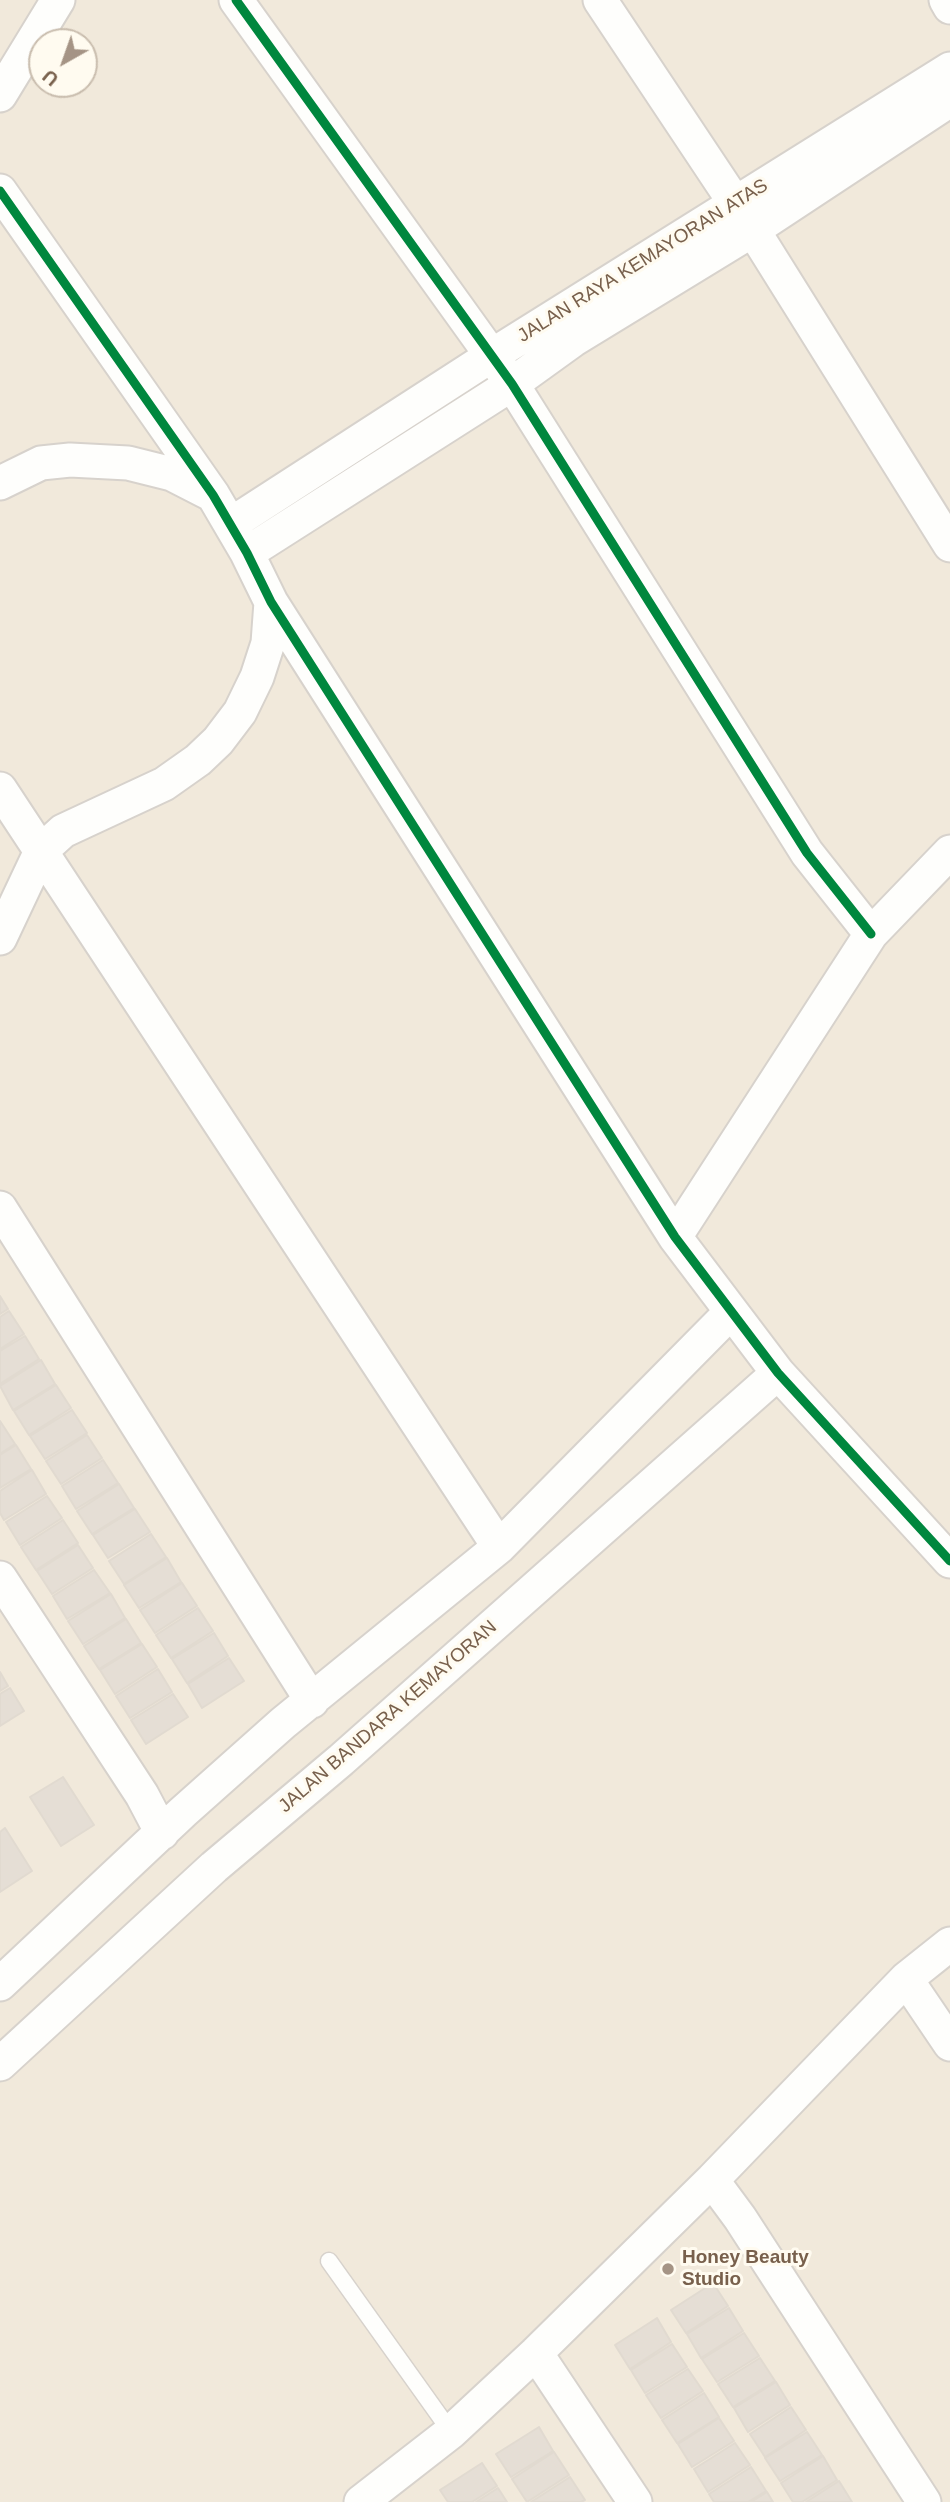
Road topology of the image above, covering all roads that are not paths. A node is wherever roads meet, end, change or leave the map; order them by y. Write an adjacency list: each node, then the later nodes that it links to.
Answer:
1 (58, 0): 7 (street)
2 (236, 0): 11 (street)
3 (600, 0): 10 (street)
4 (946, 0): 5 (street)
5 (950, 7)
6 (950, 69): 10 (street, JALAN RAYA KEMAYORAN ATAS)
7 (0, 95)
8 (950, 100): 10 (street, JALAN RAYA KEMAYORAN ATAS)
9 (0, 191): 14 (street)
10 (744, 217): 11 (street, JALAN RAYA KEMAYORAN ATAS); 12 (street, JALAN RAYA KEMAYORAN ATAS); 16 (street)
11 (491, 356): 12 (street); 15 (street, JALAN RAYA KEMAYORAN ATAS)
12 (512, 384): 17 (street, JALAN RAYA KEMAYORAN ATAS); 22 (street)
13 (0, 483): 14 (street)
14 (212, 495): 15 (street)
15 (231, 524): 17 (street)
16 (950, 545)
17 (247, 553): 18 (street)
18 (271, 601): 20 (street); 25 (street)
19 (0, 789): 20 (street)
20 (41, 851): 23 (street); 28 (street)
21 (950, 852): 22 (street)
22 (871, 934): 25 (street)
23 (0, 938)
24 (0, 1208): 31 (street)
25 (675, 1237): 26 (street)
26 (732, 1312): 27 (street); 28 (street)
27 (778, 1373): 29 (street); 37 (street, JALAN BANDARA KEMAYORAN)
28 (499, 1547): 31 (street)
29 (950, 1561)
30 (0, 1578): 32 (street)
31 (312, 1701): 32 (street)
32 (162, 1833): 35 (street)
33 (950, 1944): 34 (street)
34 (906, 1979): 36 (street); 38 (street)
35 (1, 1981)
36 (950, 2044)
37 (0, 2064)
38 (712, 2180): 40 (street); 44 (street)
39 (329, 2261): 41 (lane)
40 (536, 2353): 41 (street); 43 (street)
41 (451, 2432): 42 (street)
42 (366, 2500)
43 (635, 2502)
44 (924, 2502)

